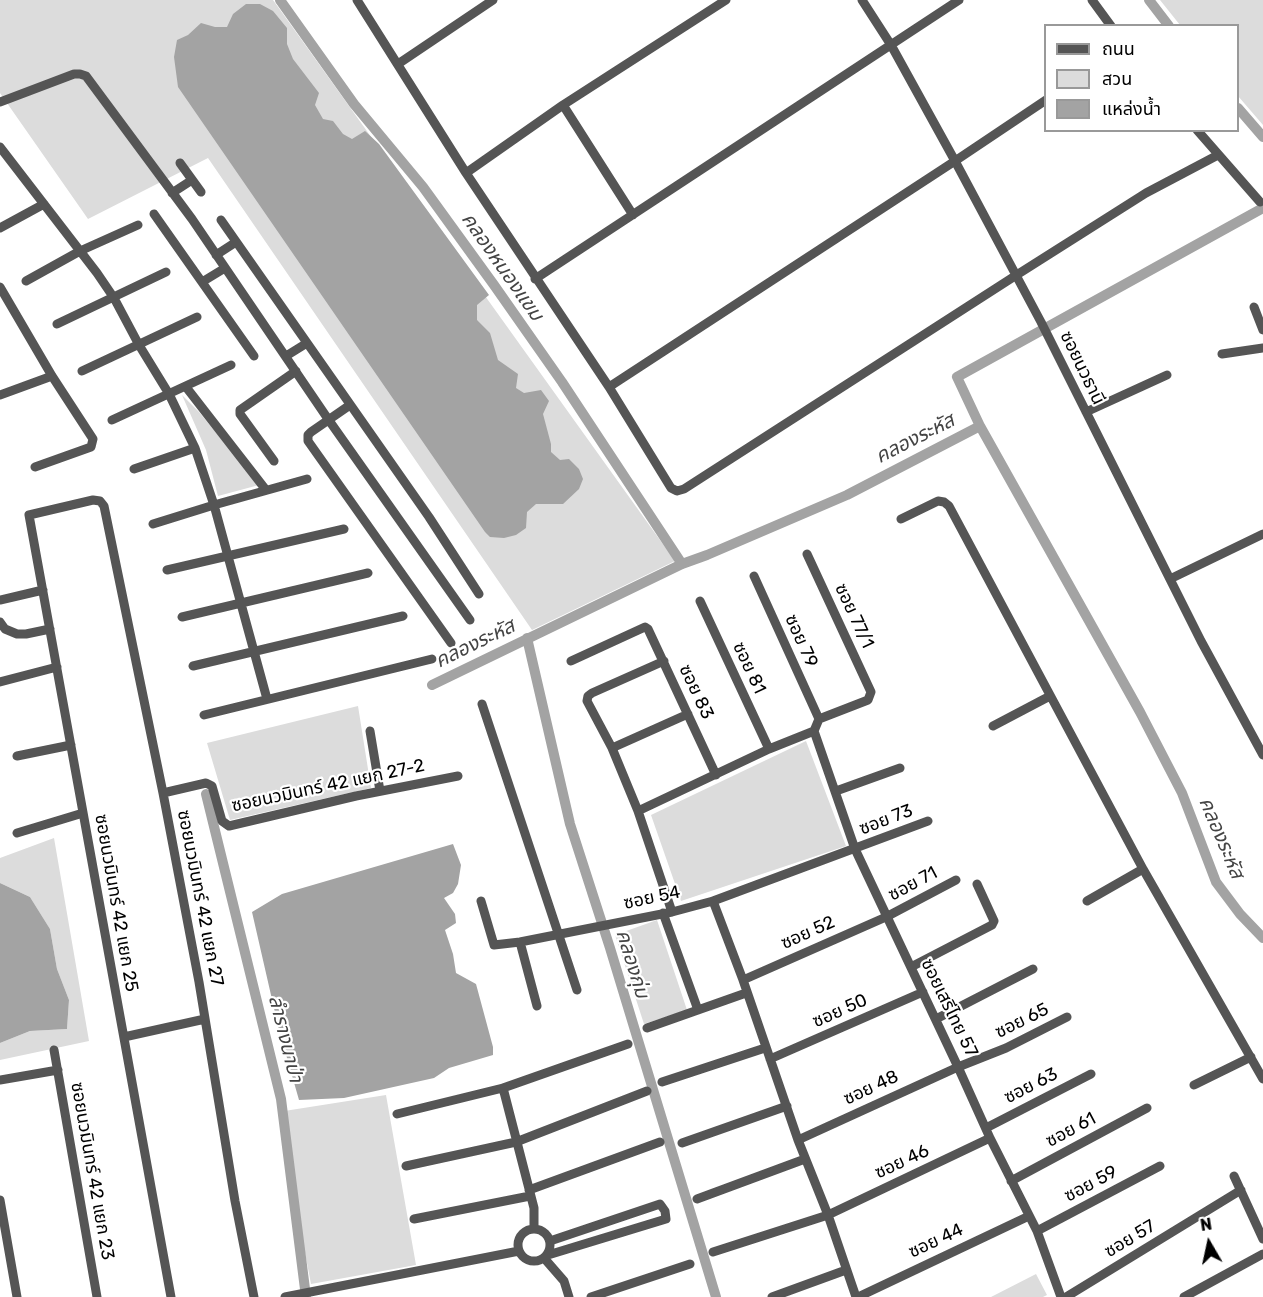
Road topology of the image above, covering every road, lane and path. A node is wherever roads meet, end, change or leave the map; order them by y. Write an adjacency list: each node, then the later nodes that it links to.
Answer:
1 (357, 0): 9 (street)
2 (493, 0): 9 (street)
3 (726, 0): 12 (street)
4 (862, 0): 8 (street, ซอยนวธานี)
5 (958, 0): 8 (street)
6 (1092, 0): 7 (street)
7 (1110, 24)
8 (891, 45): 17 (street, ซอยนวธานี); 26 (street)
9 (398, 64): 19 (street)
10 (1044, 101): 17 (street)
11 (0, 102): 22 (street)
12 (563, 105): 19 (street); 26 (street)
13 (1199, 132): 15 (street)
14 (0, 147): 16 (street)
15 (1218, 155): 23 (street); 35 (street)
16 (4, 160): 24 (street)
17 (956, 161): 35 (street, ซอยนวธานี); 57 (street)
18 (180, 162): 20 (street)
19 (466, 172): 36 (street)
20 (192, 180): 21 (street); 22 (street)
21 (201, 192)
22 (172, 193): 32 (street)
23 (1260, 202)
24 (44, 204): 29 (street); 31 (street)
25 (154, 214): 38 (street)
26 (633, 215): 36 (street)
27 (221, 220): 30 (street)
28 (138, 225): 31 (street)
29 (0, 228)
30 (236, 242): 32 (street); 45 (street)
31 (80, 251): 37 (street); 40 (street)
32 (216, 255): 33 (street)
33 (225, 268): 38 (street); 50 (street)
34 (166, 272): 40 (street)
35 (1015, 276): 57 (street); 61 (street, ซอยนวธานี)
36 (535, 279): 57 (street)
37 (26, 280)
38 (202, 282): 49 (street)
39 (0, 287): 55 (street)
40 (114, 298): 43 (street); 46 (street)
41 (1254, 307): 44 (street)
42 (197, 317): 46 (street)
43 (57, 324)
44 (1263, 330)
45 (308, 342): 50 (street); 60 (street)
46 (139, 345): 52 (street); 58 (street)
47 (1263, 348): 48 (street)
48 (1222, 354)
49 (254, 356)
50 (286, 356): 53 (street)
51 (231, 364): 56 (street)
52 (82, 371)
53 (296, 371): 62 (street); 65 (street)
54 (1167, 375): 61 (street)
55 (52, 376): 59 (street); 66 (street)
56 (186, 387): 58 (street); 69 (street)
57 (609, 387)
58 (169, 394): 63 (street); 64 (street)
59 (0, 395)
60 (350, 405): 62 (street); 83 (street)
61 (1086, 412): 81 (street, ซอยนวธานี)
62 (328, 419): 89 (street); 92 (street)
63 (112, 420)
64 (195, 447): 67 (street); 70 (street)
65 (274, 461)
66 (35, 467)
67 (134, 469)
68 (307, 479): 69 (street)
69 (266, 490): 70 (street)
70 (214, 505): 73 (street); 77 (street)
71 (104, 506): 82 (street, ซอยนวมินทร์ 42 แยก 25); 119 (street, ซอยนวมินทร์ 42 แยก 27)
72 (901, 519): 100 (street)
73 (153, 524)
74 (344, 529): 77 (street)
75 (1263, 534): 81 (street)
76 (807, 554): 105 (street, ซอย 77/1)
77 (229, 556): 78 (street); 86 (street)
78 (167, 570)
79 (368, 573): 86 (street)
80 (754, 576): 105 (street, ซอย 79)
81 (1170, 579): 112 (street, ซอยนวธานี)
82 (43, 590): 84 (street); 91 (street, ซอยนวมินทร์ 42 แยก 25)
83 (479, 594)
84 (0, 600)
85 (700, 601): 111 (street, ซอย 81)
86 (242, 604): 88 (street); 93 (street)
87 (403, 616): 93 (street)
88 (182, 617)
89 (470, 620)
90 (0, 622): 91 (street)
91 (50, 629): 98 (street, ซอยนวมินทร์ 42 แยก 25)
92 (452, 643)
93 (254, 651): 97 (street); 101 (street)
94 (432, 659): 101 (street)
95 (571, 661): 96 (street, ซอย 83)
96 (664, 661): 103 (street, ซอย 83); 110 (street)
97 (192, 666)
98 (57, 667): 99 (street); 109 (street, ซอยนวมินทร์ 42 แยก 25)
99 (0, 682)
100 (1050, 696): 106 (street); 125 (street)
101 (267, 699): 104 (street)
102 (482, 704): 133 (street)
103 (688, 714): 110 (street); 115 (street, ซอย 83)
104 (204, 715)
105 (819, 719): 108 (street)
106 (993, 726)
107 (370, 731): 117 (street)
108 (814, 731): 111 (street); 118 (street, ซอยเสรีไทย 57)
109 (71, 745): 113 (street); 121 (street, ซอยนวมินทร์ 42 แยก 25)
110 (612, 748): 120 (street)
111 (769, 749): 115 (street)
112 (1263, 755)
113 (17, 756)
114 (900, 768): 118 (street)
115 (716, 775): 120 (street)
116 (458, 776): 117 (street, ซอยนวมินทร์ 42 แยก 27-2)
117 (380, 791): 119 (street, ซอยนวมินทร์ 42 แยก 27-2)
118 (836, 791): 124 (street, ซอยเสรีไทย 57)
119 (163, 793): 144 (street, ซอยนวมินทร์ 42 แยก 27)
120 (638, 811): 131 (street)
121 (83, 813): 123 (street); 147 (street, ซอยนวมินทร์ 42 แยก 25)
122 (928, 821): 124 (street, ซอย 73)
123 (17, 833)
124 (855, 849): 130 (street, ซอย 54); 132 (street, ซอยเสรีไทย 57)
125 (1143, 869): 129 (street); 151 (street)
126 (956, 880): 132 (street, ซอย 71)
127 (977, 884): 135 (street)
128 (481, 900): 134 (street, ซอย 54)
129 (1087, 901)
130 (713, 902): 131 (street, ซอย 54); 137 (street)
131 (668, 912): 133 (street, ซอย 54); 142 (street)
132 (886, 917): 135 (street, ซอยเสรีไทย 57); 137 (street, ซอย 52)
133 (559, 934): 134 (street, ซอย 54); 138 (street)
134 (520, 942): 141 (street)
135 (911, 967): 139 (street, ซอยเสรีไทย 57)
136 (1033, 969): 145 (street)
137 (743, 980): 140 (street)
138 (577, 990)
139 (924, 992): 145 (street, ซอยเสรีไทย 57); 152 (street, ซอย 50)
140 (746, 993): 142 (street); 149 (street)
141 (537, 1006)
142 (698, 1010): 146 (street)
143 (1067, 1017): 153 (street, ซอย 65)
144 (205, 1018): 147 (street); 198 (street, ซอยนวมินทร์ 42 แยก 27)
145 (936, 1019): 153 (street, ซอยเสรีไทย 57)
146 (647, 1028)
147 (124, 1037): 197 (street, ซอยนวมินทร์ 42 แยก 25)
148 (628, 1044): 160 (street)
149 (765, 1048): 152 (street); 158 (street)
150 (54, 1050): 154 (street, ซอยนวมินทร์ 42 แยก 23)
151 (1251, 1057): 156 (street); 159 (street)
152 (770, 1059): 162 (street)
153 (958, 1067): 165 (street, ซอยเสรีไทย 57); 167 (street, ซอย 48)
154 (58, 1070): 157 (street); 196 (street, ซอยนวมินทร์ 42 แยก 23)
155 (1091, 1074): 165 (street, ซอย 63)
156 (1263, 1079)
157 (0, 1080)
158 (662, 1082)
159 (1194, 1085)
160 (503, 1088): 164 (street); 168 (street)
161 (647, 1091): 168 (street)
162 (787, 1106): 167 (street); 170 (street)
163 (1147, 1108): 175 (street, ซอย 61)
164 (397, 1114)
165 (986, 1128): 166 (street, ซอยเสรีไทย 57)
166 (990, 1138): 175 (street, ซอยเสรีไทย 57); 180 (street, ซอย 46)
167 (798, 1140): 171 (street)
168 (516, 1142): 173 (street); 177 (street)
169 (660, 1142): 177 (street)
170 (682, 1143)
171 (805, 1159): 178 (street); 180 (street)
172 (1160, 1166): 184 (street, ซอย 59)
173 (406, 1167)
174 (1234, 1176): 176 (street)
175 (1011, 1181): 181 (street, ซอยเสรีไทย 57)
176 (1241, 1190): 185 (street); 204 (street, ซอย 57)
177 (530, 1192): 182 (street); 183 (street)
178 (697, 1199)
179 (0, 1200): 195 (street)
180 (828, 1215): 188 (street, ซอย 46); 192 (street)
181 (1029, 1216): 184 (street, ซอยเสรีไทย 57); 202 (street, ซอย 44)
182 (414, 1219)
183 (534, 1229): 186 (street); 187 (street)
184 (1037, 1231): 203 (street, ซอยเสรีไทย 57)
185 (1263, 1239)
186 (550, 1241): 190 (street); 190 (street)
187 (519, 1251): 190 (street); 194 (street)
188 (713, 1252)
189 (1263, 1254): 193 (street)
190 (546, 1257): 199 (street)
191 (690, 1264): 200 (street)
192 (846, 1270): 201 (street); 202 (street)
193 (1202, 1293): 205 (street)
194 (288, 1296)
195 (17, 1297)
196 (97, 1297)
197 (171, 1297)
198 (254, 1297)
199 (569, 1297)
200 (591, 1297)
201 (772, 1297)
202 (857, 1297)
203 (1061, 1297)
204 (1066, 1297)
205 (1184, 1297)

